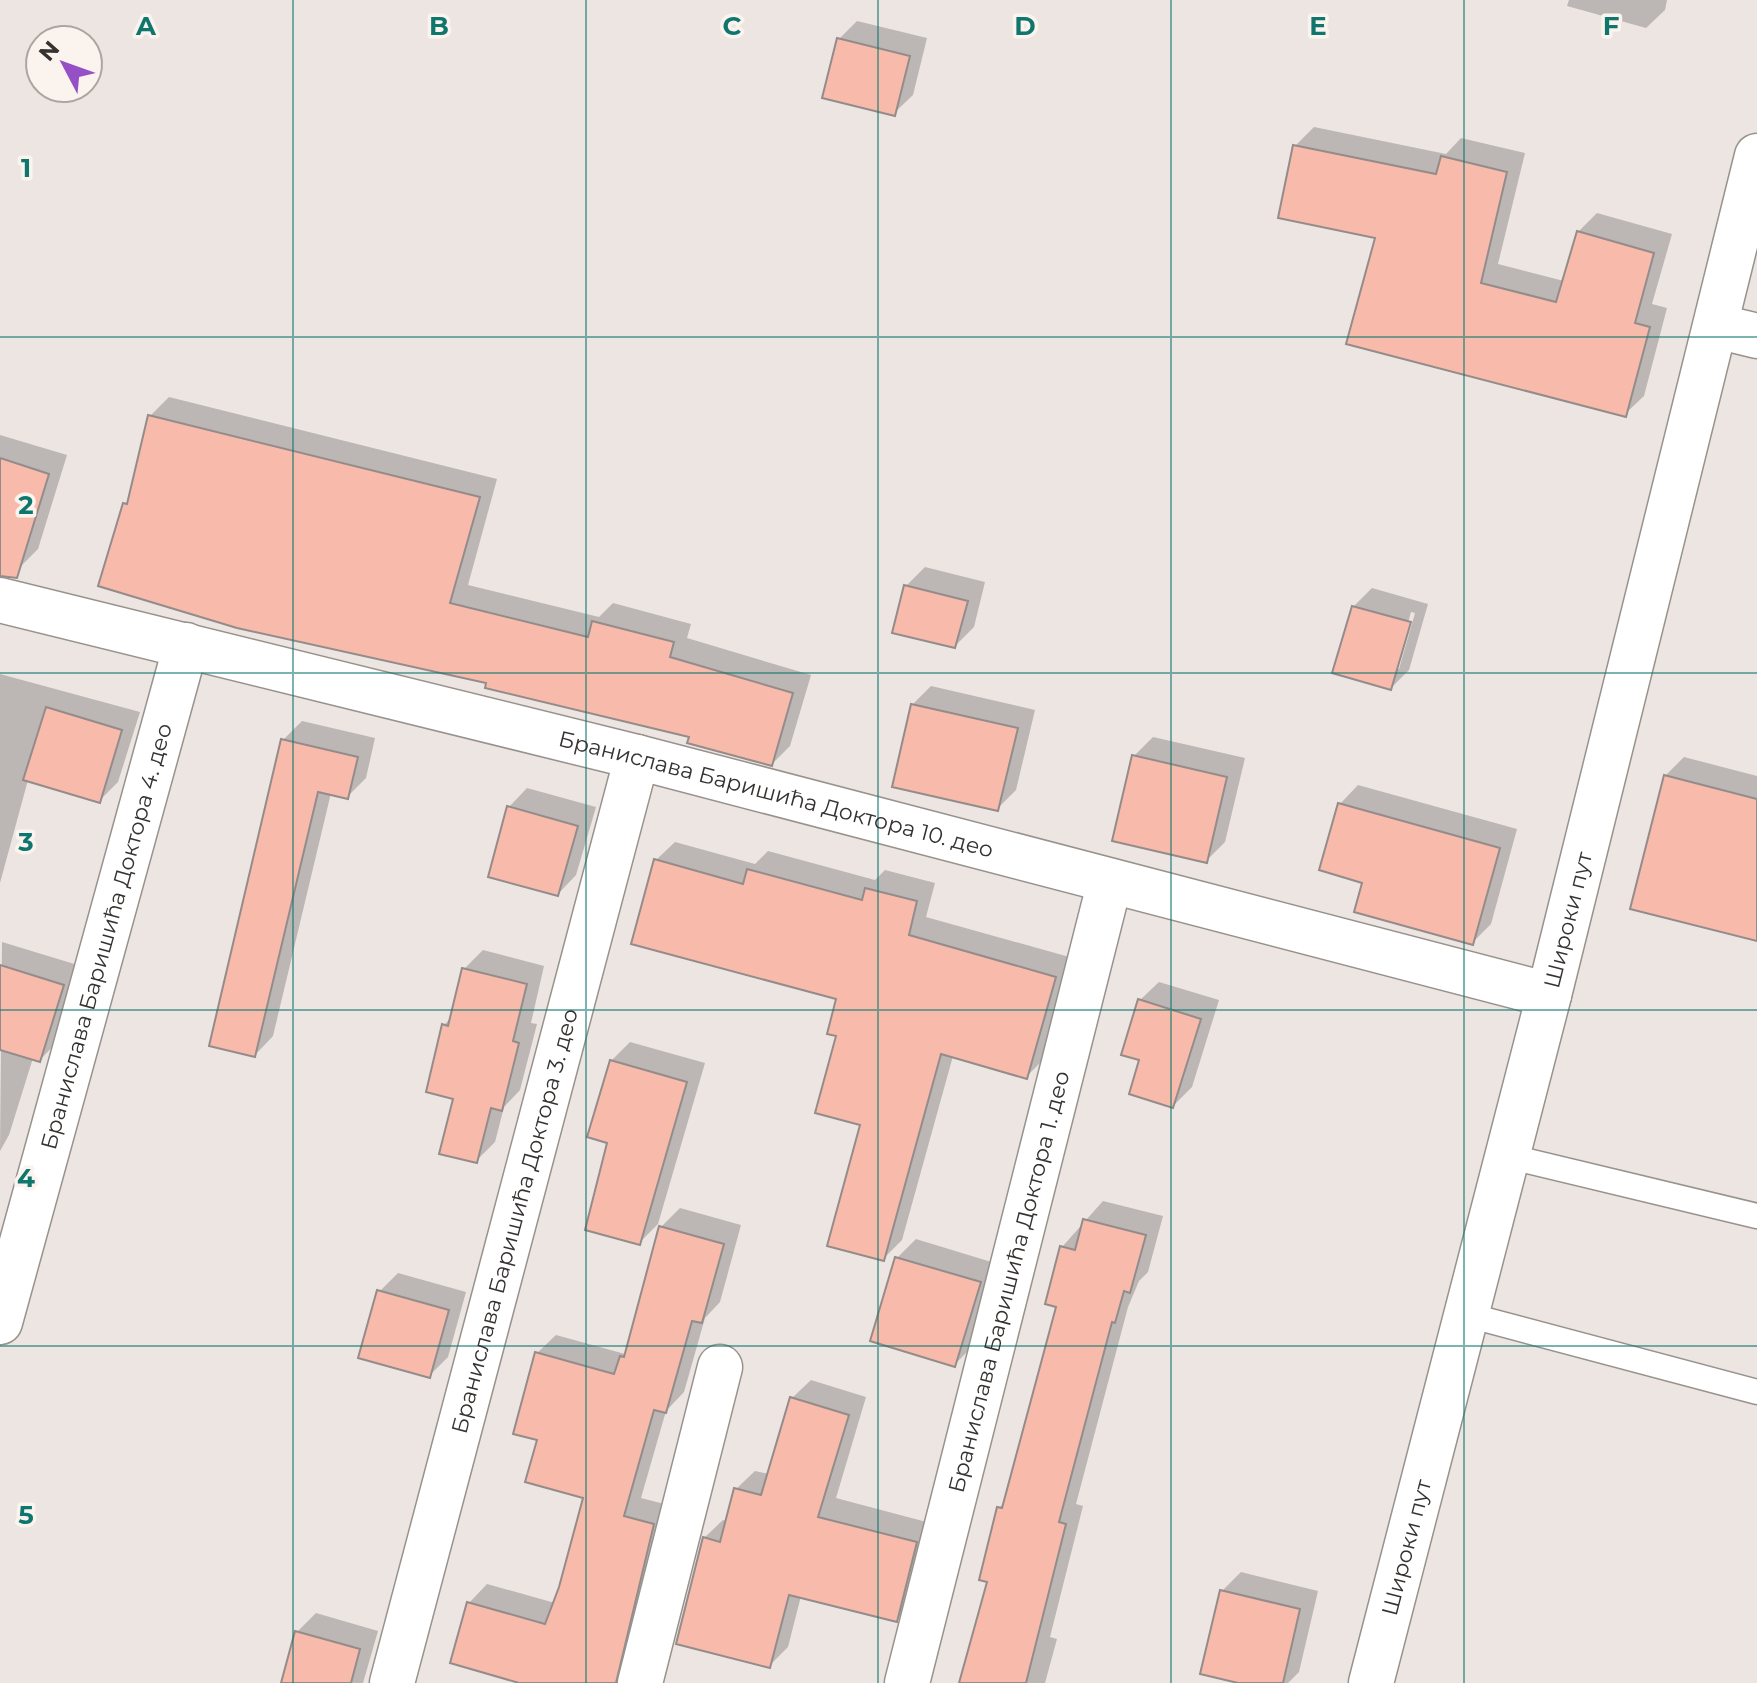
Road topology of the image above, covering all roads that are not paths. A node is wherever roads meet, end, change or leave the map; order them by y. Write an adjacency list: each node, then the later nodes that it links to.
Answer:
1 (1757, 156): 2 (street, Широки пут)
2 (1736, 331): 7 (street, Широки пут)
3 (0, 600): 4 (street, Бранислава Баришића Доктора 10. део)
4 (186, 645): 5 (street, Бранислава Баришића Доктора 10. део); 11 (street, Бранислава Баришића Доктора 4. део)
5 (637, 757): 6 (street, Бранислава Баришића Доктора 10. део); 14 (street, Бранислава Баришића Доктора 3. део)
6 (1110, 881): 7 (street, Бранислава Баришића Доктора 10. део); 16 (street, Бранислава Баришића Доктора 1. део)
7 (1549, 995): 8 (street, Широки пут)
8 (1507, 1156): 9 (lane); 10 (street, Широки пут)
9 (1756, 1212)
10 (1464, 1314): 13 (lane); 17 (street, Широки пут)
11 (0, 1322)
12 (720, 1367): 15 (street)
13 (1757, 1392)
14 (392, 1683)
15 (640, 1683)
16 (907, 1683)
17 (1371, 1683)

